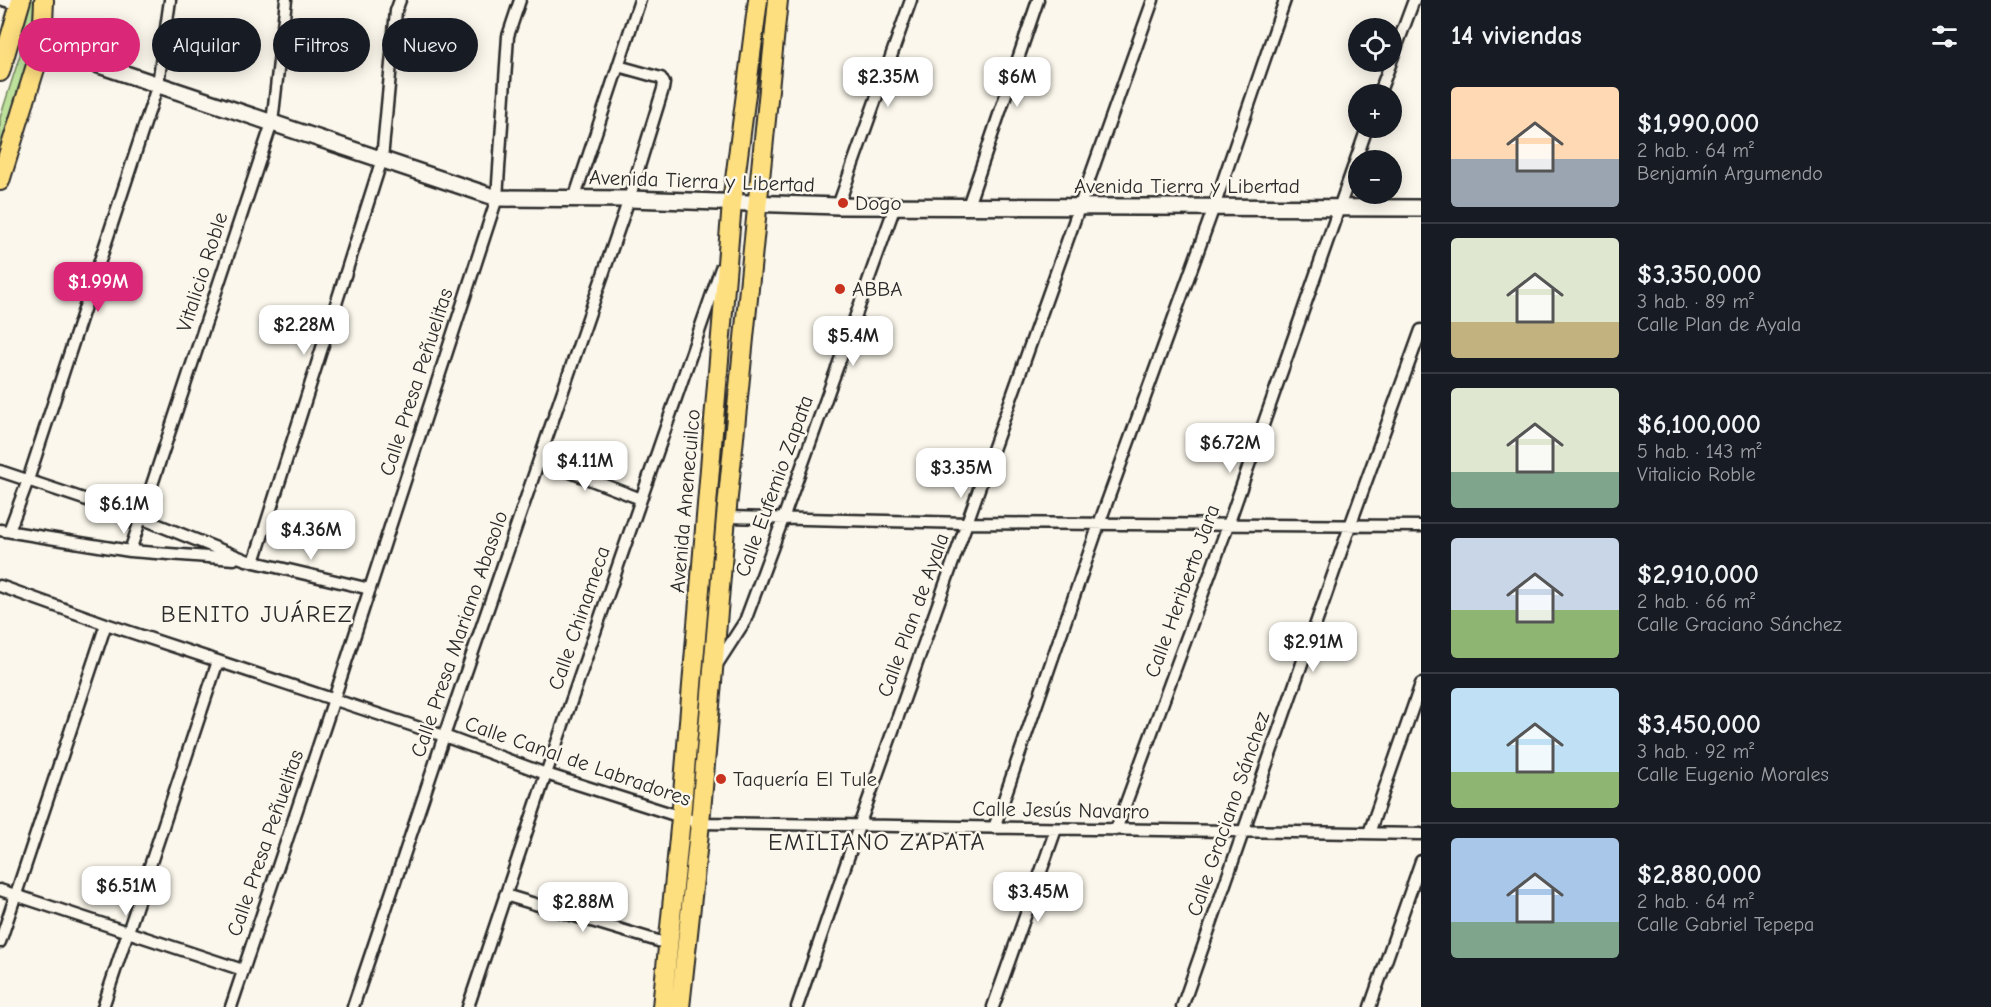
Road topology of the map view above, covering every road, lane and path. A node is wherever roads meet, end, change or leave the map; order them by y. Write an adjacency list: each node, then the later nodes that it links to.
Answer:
1 (44, 0): 15 (main road)
2 (170, 0): 21 (street)
3 (286, 0): 22 (street, Vitalicio Roble)
4 (400, 0): 24 (street)
5 (520, 0): 27 (street, Calle Presa Peñuelitas)
6 (640, 0): 17 (street)
7 (758, 0): 30 (main road, Avenida Anenecuilco)
8 (778, 0): 31 (main road, Avenida Anenecuilco)
9 (910, 0): 32 (street)
10 (1038, 0): 34 (street)
11 (1153, 0): 35 (street, Calle Plan de Ayala)
12 (1285, 0): 36 (street)
13 (1413, 0): 16 (street)
14 (14, 2): 18 (main road)
15 (43, 18)
16 (1402, 31)
17 (618, 66): 28 (street); 29 (street, Calle Presa Mariano Abasolo)
18 (0, 72)
19 (33, 72): 25 (main road)
20 (121, 72): 21 (street, Avenida Tierra y Libertad)
21 (158, 84): 22 (street, Avenida Tierra y Libertad); 43 (street)
22 (272, 123): 24 (street, Avenida Tierra y Libertad); 46 (street, Vitalicio Roble)
23 (1363, 138): 37 (street, Calle Heriberto Jara)
24 (382, 159): 27 (street, Avenida Tierra y Libertad); 55 (street)
25 (3, 161): 26 (main road)
26 (0, 182)
27 (497, 198): 28 (street, Avenida Tierra y Libertad); 57 (street, Calle Presa Peñuelitas)
28 (574, 199): 29 (street, Avenida Tierra y Libertad)
29 (629, 199): 30 (street, Avenida Tierra y Libertad); 41 (street, Calle Presa Mariano Abasolo)
30 (732, 203): 31 (street, Avenida Tierra y Libertad); 39 (main road, Avenida Anenecuilco)
31 (757, 204): 32 (street, Avenida Tierra y Libertad); 45 (main road, Avenida Anenecuilco)
32 (838, 206): 33 (street, Avenida Tierra y Libertad)
33 (895, 206): 34 (street, Avenida Tierra y Libertad); 47 (street, Calle Eufemio Zapata)
34 (968, 206): 35 (street, Avenida Tierra y Libertad)
35 (1081, 207): 36 (street, Avenida Tierra y Libertad); 48 (street, Calle Plan de Ayala)
36 (1214, 207): 37 (street, Avenida Tierra y Libertad); 49 (street)
37 (1338, 208): 38 (street, Avenida Tierra y Libertad); 50 (street, Calle Heriberto Jara)
38 (1421, 208)
39 (730, 242): 44 (street, Calle Chinameca); 65 (main road, Avenida Anenecuilco)
40 (1421, 330): 51 (street, Calle Graciano Sánchez)
41 (539, 460): 44 (street); 63 (street, Calle Presa Mariano Abasolo)
42 (0, 471): 43 (street)
43 (28, 480): 46 (street); 53 (street)
44 (641, 499): 64 (street, Calle Chinameca)
45 (726, 517): 47 (street); 60 (main road, Avenida Anenecuilco)
46 (141, 518): 54 (street, Vitalicio Roble); 55 (street)
47 (783, 519): 48 (street); 60 (street, Calle Eufemio Zapata)
48 (967, 524): 49 (street); 67 (street, Calle Plan de Ayala)
49 (1099, 524): 50 (street); 68 (street)
50 (1227, 525): 51 (street); 70 (street, Calle Heriberto Jara)
51 (1350, 526): 52 (street); 71 (street, Calle Graciano Sánchez)
52 (1421, 526)
53 (4, 530): 54 (street)
54 (130, 551): 55 (street)
55 (250, 561): 57 (street)
56 (0, 586): 58 (street, Calle Canal de Labradores)
57 (370, 589): 62 (street, Calle Presa Peñuelitas)
58 (106, 624): 59 (street, Calle Canal de Labradores); 76 (street)
59 (218, 661): 62 (street, Calle Canal de Labradores); 78 (street)
60 (713, 672): 66 (main road, Avenida Anenecuilco)
61 (1421, 684): 72 (street)
62 (334, 699): 63 (street, Calle Canal de Labradores); 81 (street, Calle Presa Peñuelitas)
63 (444, 736): 64 (street, Calle Canal de Labradores); 84 (street, Calle Presa Mariano Abasolo)
64 (546, 774): 65 (street, Calle Canal de Labradores); 77 (street, Calle Chinameca)
65 (681, 819): 66 (street, Calle Canal de Labradores); 80 (main road, Avenida Anenecuilco)
66 (700, 823): 67 (street, Calle Jesús Navarro); 87 (main road, Avenida Anenecuilco)
67 (859, 826): 68 (street, Calle Jesús Navarro); 88 (street, Calle Plan de Ayala)
68 (994, 828): 69 (street, Calle Jesús Navarro)
69 (1056, 829): 70 (street, Calle Jesús Navarro); 89 (street)
70 (1116, 830): 71 (street, Calle Jesús Navarro)
71 (1242, 832): 72 (street, Calle Jesús Navarro); 90 (street, Calle Graciano Sánchez)
72 (1369, 833): 73 (street, Calle Jesús Navarro)
73 (1421, 834)
74 (1421, 861): 91 (street)
75 (0, 890): 76 (street)
76 (16, 895): 78 (street); 79 (street)
77 (505, 895): 80 (street); 85 (street, Calle Chinameca)
78 (128, 933): 81 (street); 82 (street)
79 (0, 942)
80 (668, 945): 86 (main road, Avenida Anenecuilco)
81 (243, 970): 83 (street, Calle Presa Peñuelitas)
82 (103, 1007)
83 (231, 1007)
84 (353, 1007)
85 (468, 1007)
86 (662, 1007)
87 (680, 1007)
88 (797, 1007)
89 (993, 1007)
90 (1182, 1007)
91 (1370, 1007)

